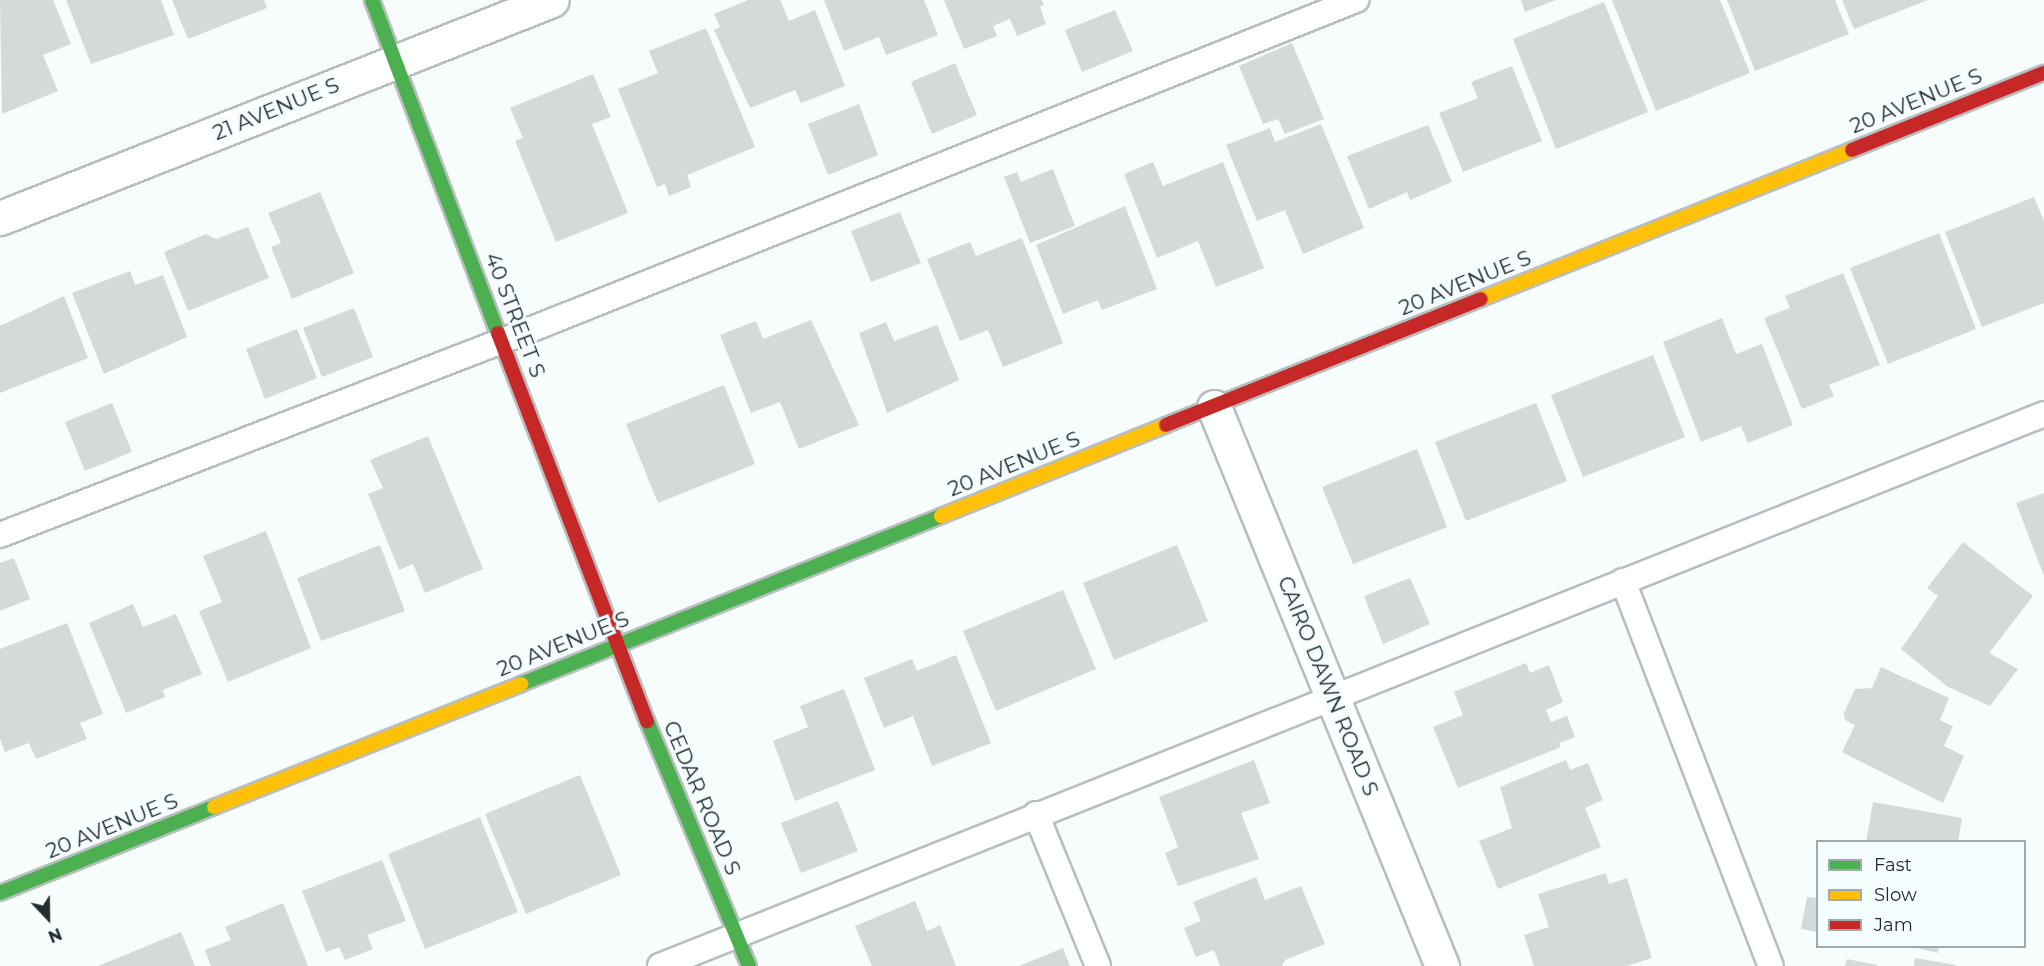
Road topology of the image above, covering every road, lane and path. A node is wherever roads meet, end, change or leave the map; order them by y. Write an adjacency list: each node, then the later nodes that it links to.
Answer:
1 (372, 0): 4 (street, 40 STREET S)
2 (552, 0): 4 (street, 21 AVENUE S)
3 (1356, 0): 7 (lane)
4 (397, 61): 6 (street, 21 AVENUE S); 7 (street, 40 STREET S)
5 (2044, 73): 8 (street, 20 AVENUE S)
6 (0, 218)
7 (502, 341): 10 (lane); 12 (street, 40 STREET S)
8 (1214, 406): 12 (street, 20 AVENUE S); 13 (street, CAIRO DAWN ROAD S)
9 (2044, 414): 11 (lane)
10 (0, 535)
11 (1623, 581): 13 (lane); 21 (lane)
12 (616, 646): 15 (street, 20 AVENUE S); 16 (street, CEDAR ROAD S)
13 (1332, 695): 14 (lane); 20 (street, CAIRO DAWN ROAD S)
14 (1036, 814): 16 (lane); 19 (lane)
15 (0, 893)
16 (737, 935): 17 (lane); 18 (street, CEDAR ROAD S)
17 (660, 966)
18 (749, 966)
19 (1098, 966)
20 (1442, 966)
21 (1771, 966)

